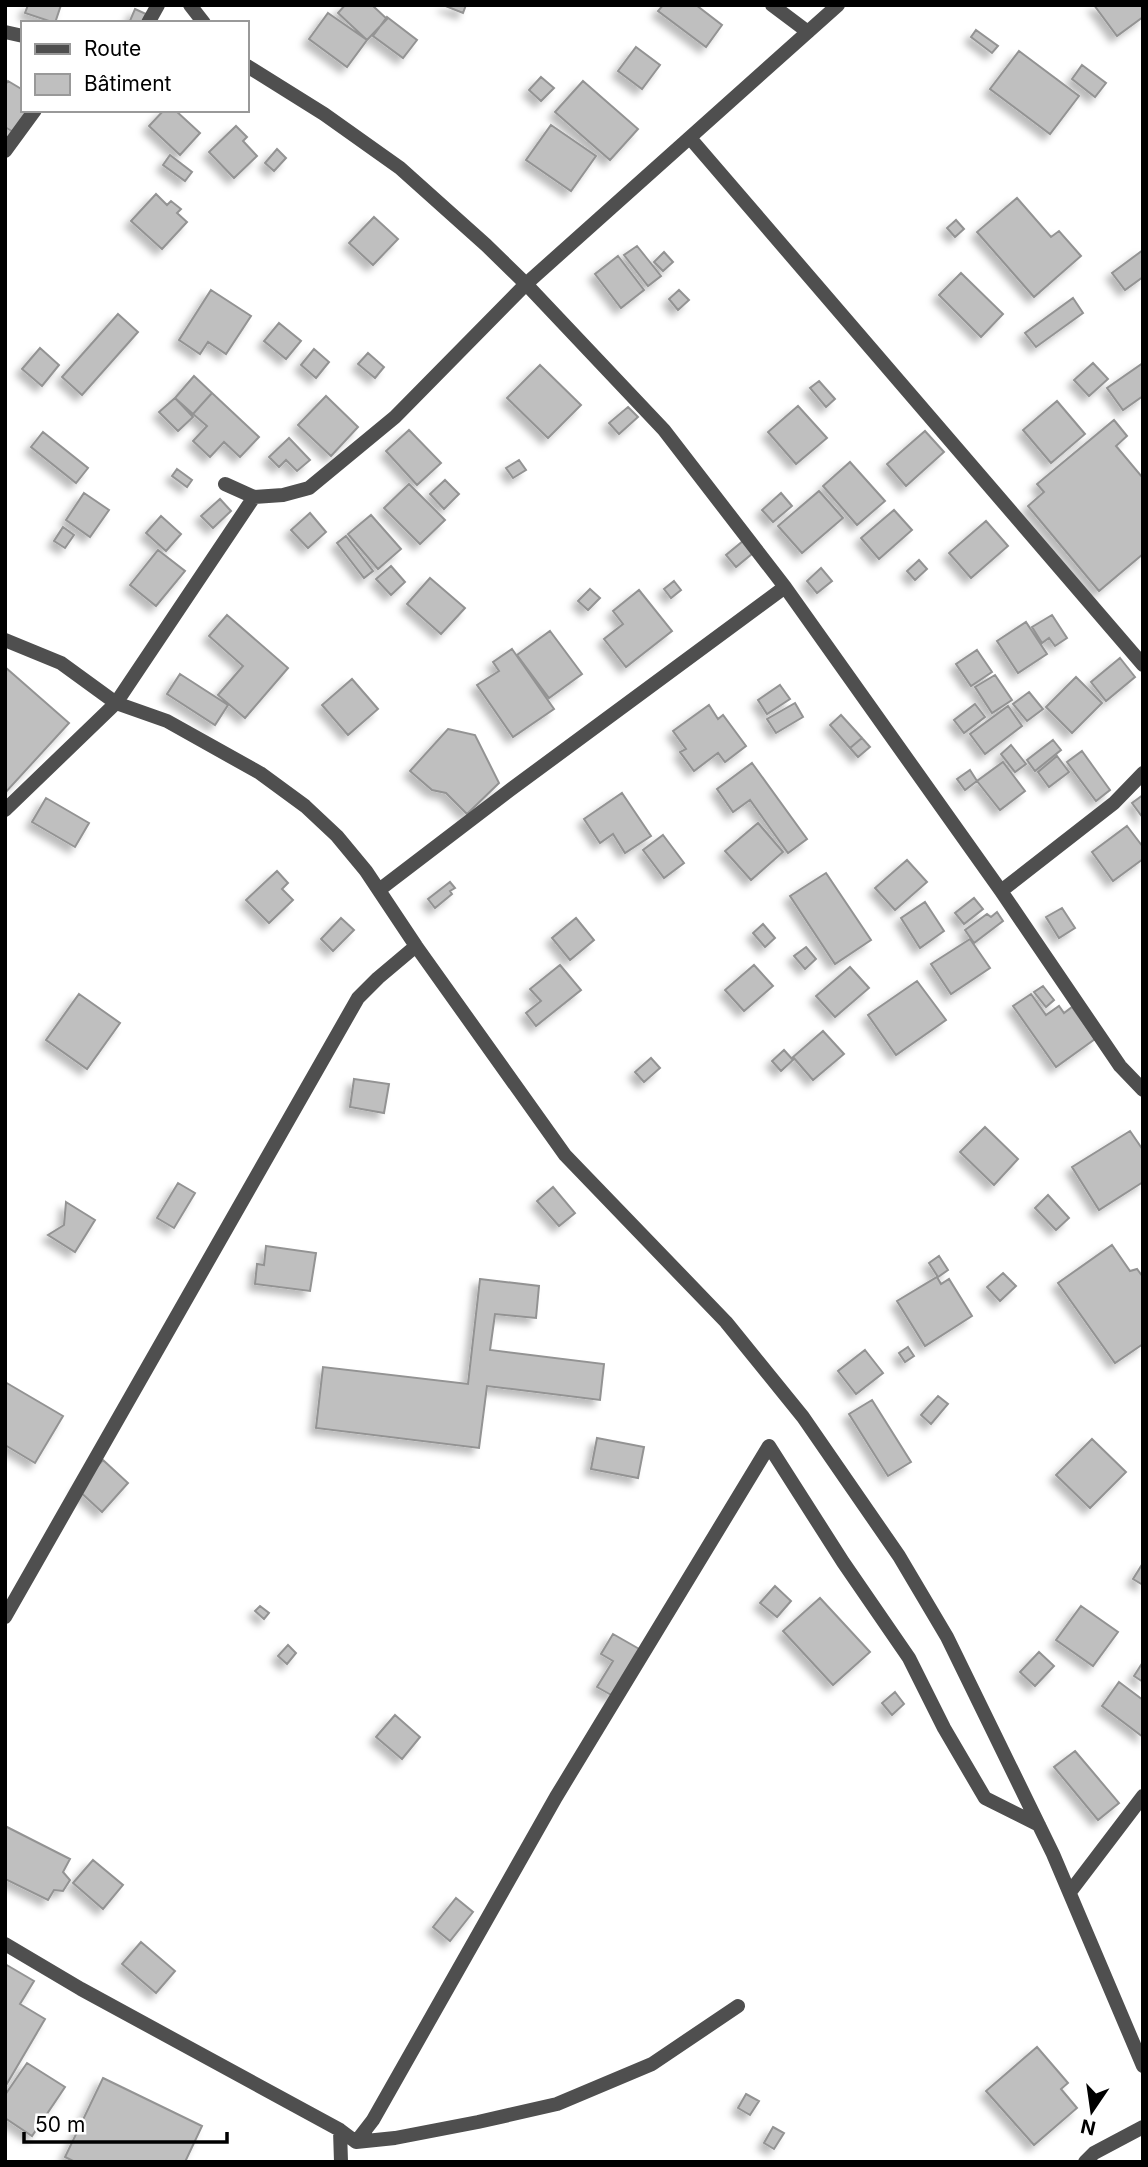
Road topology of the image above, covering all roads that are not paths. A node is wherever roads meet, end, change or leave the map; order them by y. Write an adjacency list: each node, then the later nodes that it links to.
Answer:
1 (158, 5): 5 (street)
2 (190, 5): 6 (street)
3 (772, 5): 7 (street)
4 (838, 5): 7 (street)
5 (149, 21)
6 (202, 21)
7 (808, 32): 10 (street)
8 (248, 67): 12 (street)
9 (34, 112): 11 (street)
10 (690, 138): 12 (street); 17 (street)
11 (5, 150)
12 (526, 284): 14 (street); 15 (street)
13 (225, 484): 14 (street)
14 (254, 497): 18 (street)
15 (785, 587): 21 (street); 22 (street)
16 (5, 640): 18 (street)
17 (1143, 665)
18 (116, 703): 20 (street); 21 (street)
19 (1143, 773): 22 (street)
20 (5, 810)
21 (379, 890): 23 (street)
22 (1001, 891): 24 (street)
23 (416, 946): 25 (street); 27 (street)
24 (1143, 1090)
25 (5, 1616)
26 (1143, 1796): 28 (street)
27 (1038, 1825): 28 (street); 34 (street)
28 (1070, 1892): 31 (street)
29 (5, 1944): 33 (street)
30 (738, 2006): 34 (street)
31 (1143, 2066)
32 (1143, 2127): 36 (street)
33 (340, 2130): 34 (street); 35 (street)
34 (356, 2142)
35 (341, 2162)
36 (1085, 2162)

